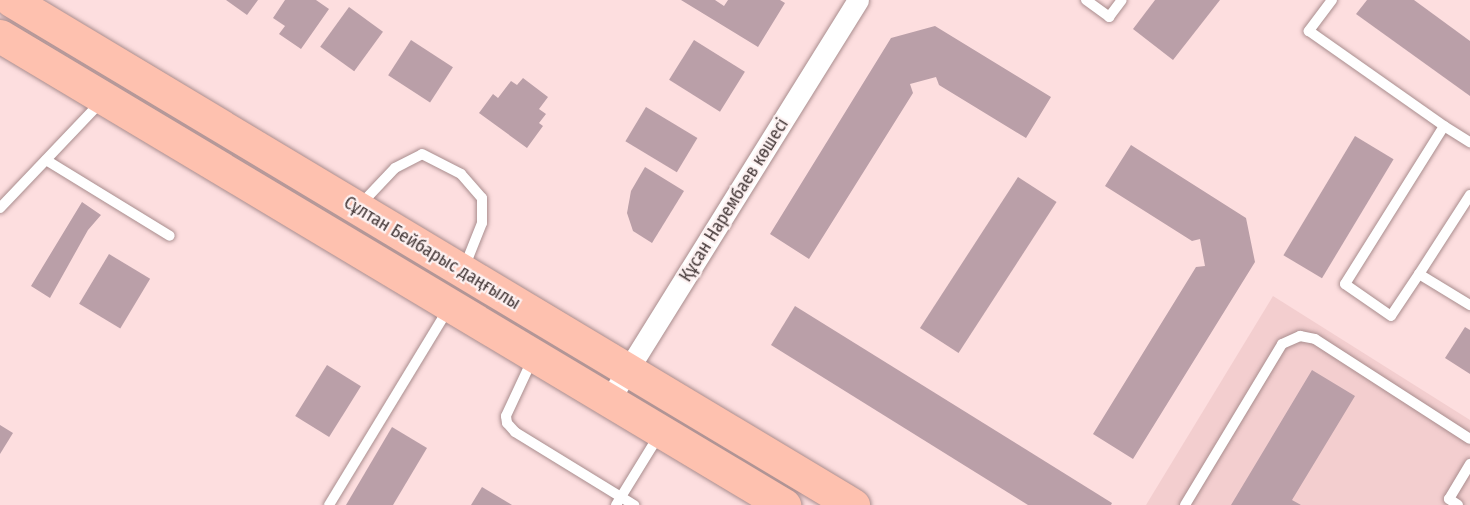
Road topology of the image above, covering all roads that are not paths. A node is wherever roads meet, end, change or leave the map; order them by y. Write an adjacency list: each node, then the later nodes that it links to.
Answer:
1 (11, 0): 12 (main road, Сұлтан Бейбарыс даңғылы)
2 (1086, 0): 3 (lane)
3 (1122, 0)
4 (1332, 0): 8 (lane)
5 (853, 2): 21 (street, Құсан Нарембаев көшесі)
6 (0, 36): 7 (main road, Сұлтан Бейбарыс даңғылы)
7 (104, 99): 10 (lane); 14 (main road, Сұлтан Бейбарыс даңғылы)
8 (1444, 126): 9 (lane); 17 (lane)
9 (1470, 142)
10 (46, 160): 13 (lane); 15 (lane)
11 (1470, 195): 17 (lane)
12 (350, 204): 14 (main road); 16 (main road, Сұлтан Бейбарыс даңғылы); 16 (lane)
13 (0, 208)
14 (325, 230): 18 (main road, Сұлтан Бейбарыс даңғылы)
15 (170, 236)
16 (463, 272): 21 (main road, Сұлтан Бейбарыс даңғылы)
17 (1419, 274): 19 (lane)
18 (451, 305): 20 (main road, Сұлтан Бейбарыс даңғылы); 28 (lane)
19 (1470, 305)
20 (535, 355): 22 (main road, Сұлтан Бейбарыс даңғылы); 26 (lane)
21 (628, 370): 22 (street, Құсан Нарембаев көшесі); 30 (main road, Сұлтан Бейбарыс даңғылы)
22 (609, 400): 23 (main road, Сұлтан Бейбарыс даңғылы)
23 (661, 432): 26 (lane); 27 (main road, Сұлтан Бейбарыс даңғылы)
24 (1470, 439): 31 (lane)
25 (1470, 464): 32 (lane)
26 (618, 501): 29 (lane)
27 (769, 501)
28 (329, 505)
29 (634, 505)
30 (853, 505)
31 (1185, 505)
32 (1458, 505)

